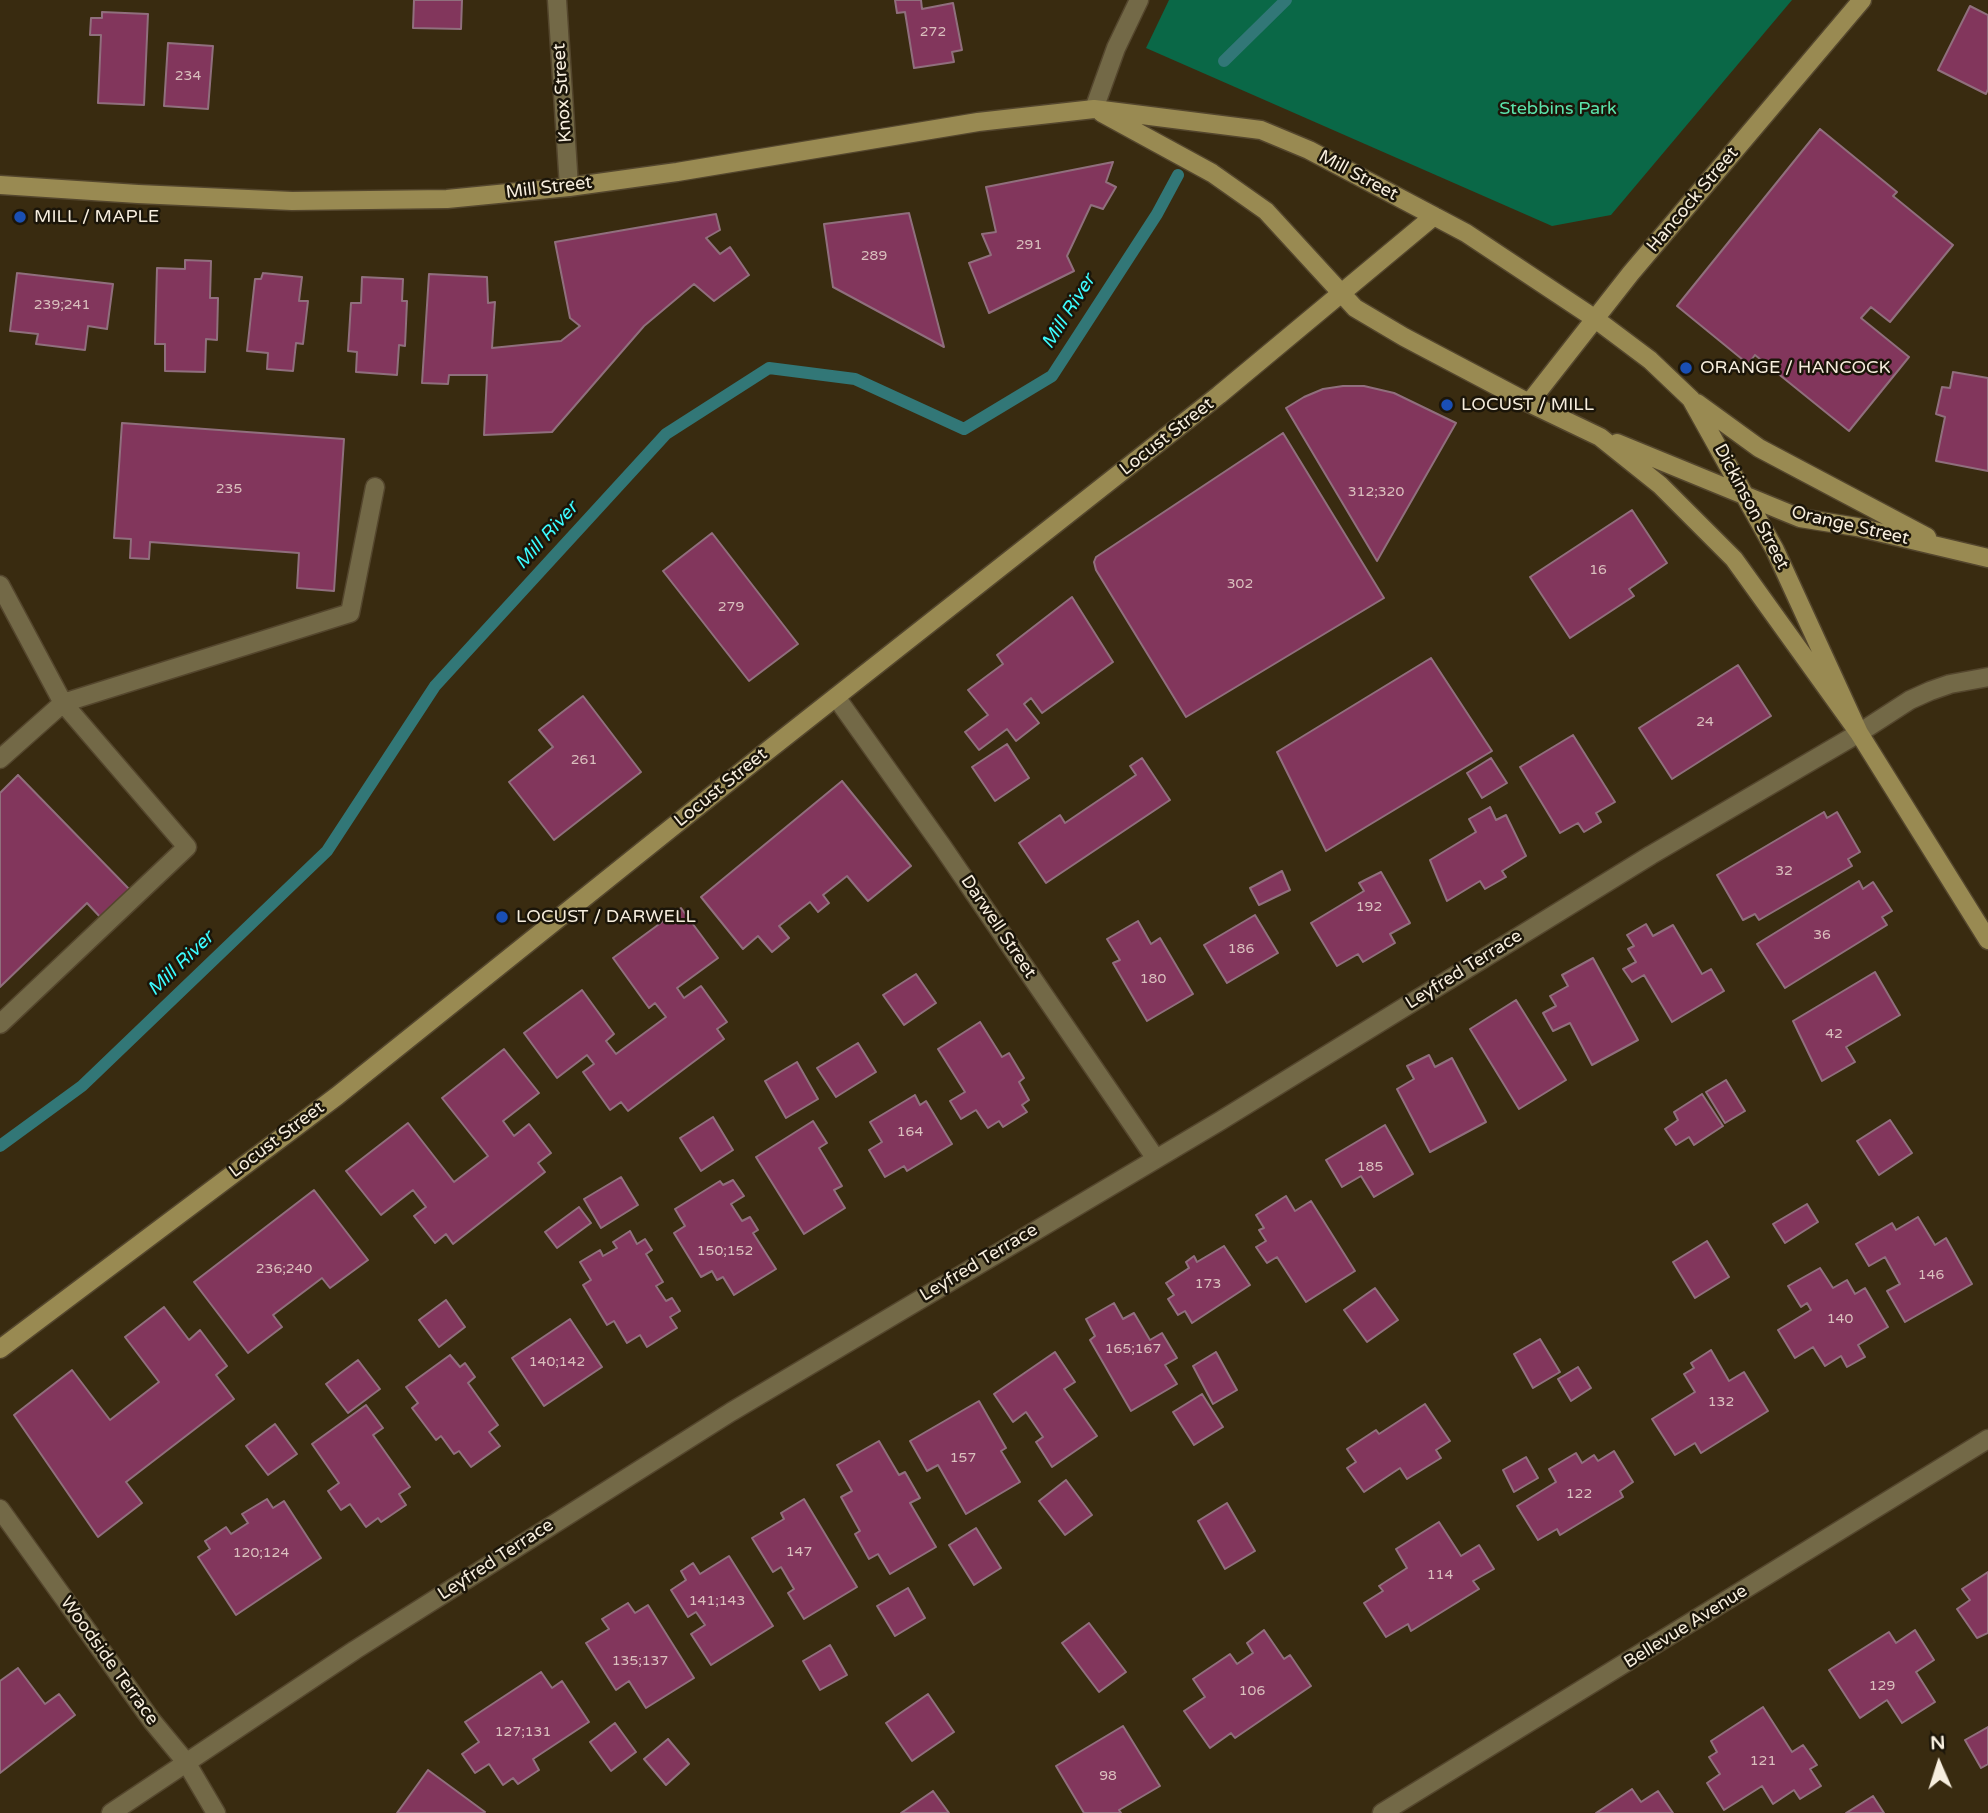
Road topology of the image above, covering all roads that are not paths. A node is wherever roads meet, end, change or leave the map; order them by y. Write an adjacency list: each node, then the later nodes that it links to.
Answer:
1 (557, 0): 6 (street, Knox Street)
2 (1139, 0): 4 (street)
3 (1862, 0): 9 (main road, Hancock Street)
4 (1094, 109): 6 (main road, Mill Street); 7 (main road, Mill Street); 8 (main road)
5 (0, 185): 6 (main road, Mill Street)
6 (569, 187)
7 (1434, 216): 8 (main road, Locust Street); 9 (main road, Mill Street)
8 (1342, 295): 11 (main road); 19 (main road, Locust Street)
9 (1594, 318): 10 (main road, Dickinson Street); 11 (main road, Hancock Street)
10 (1691, 399): 14 (main road, Dickinson Street); 15 (main road, Orange Street)
11 (1529, 403): 12 (main road, Dickinson Street)
12 (1600, 436): 14 (main road, Orange Street); 21 (main road, Dickinson Street)
13 (375, 487): 20 (street)
14 (1746, 495): 15 (main road, Orange Street); 21 (main road, Dickinson Street)
15 (1945, 547): 16 (main road, Orange Street)
16 (1988, 558)
17 (0, 585): 20 (street)
18 (1988, 677): 21 (street, Leyfred Terrace)
19 (836, 697): 25 (street, Darwell Street); 26 (main road, Locust Street)
20 (63, 703): 22 (street); 24 (street)
21 (1859, 733): 23 (main road, Dickinson Street); 25 (street, Leyfred Terrace)
22 (0, 759)
23 (1988, 940)
24 (0, 1024)
25 (1156, 1159): 29 (street, Leyfred Terrace)
26 (0, 1349)
27 (1988, 1439): 32 (street, Bellevue Avenue)
28 (0, 1509): 29 (street, Woodside Terrace)
29 (186, 1762): 30 (street, Leyfred Terrace); 31 (street, Woodside Terrace)
30 (111, 1813)
31 (216, 1813)
32 (1382, 1813)

